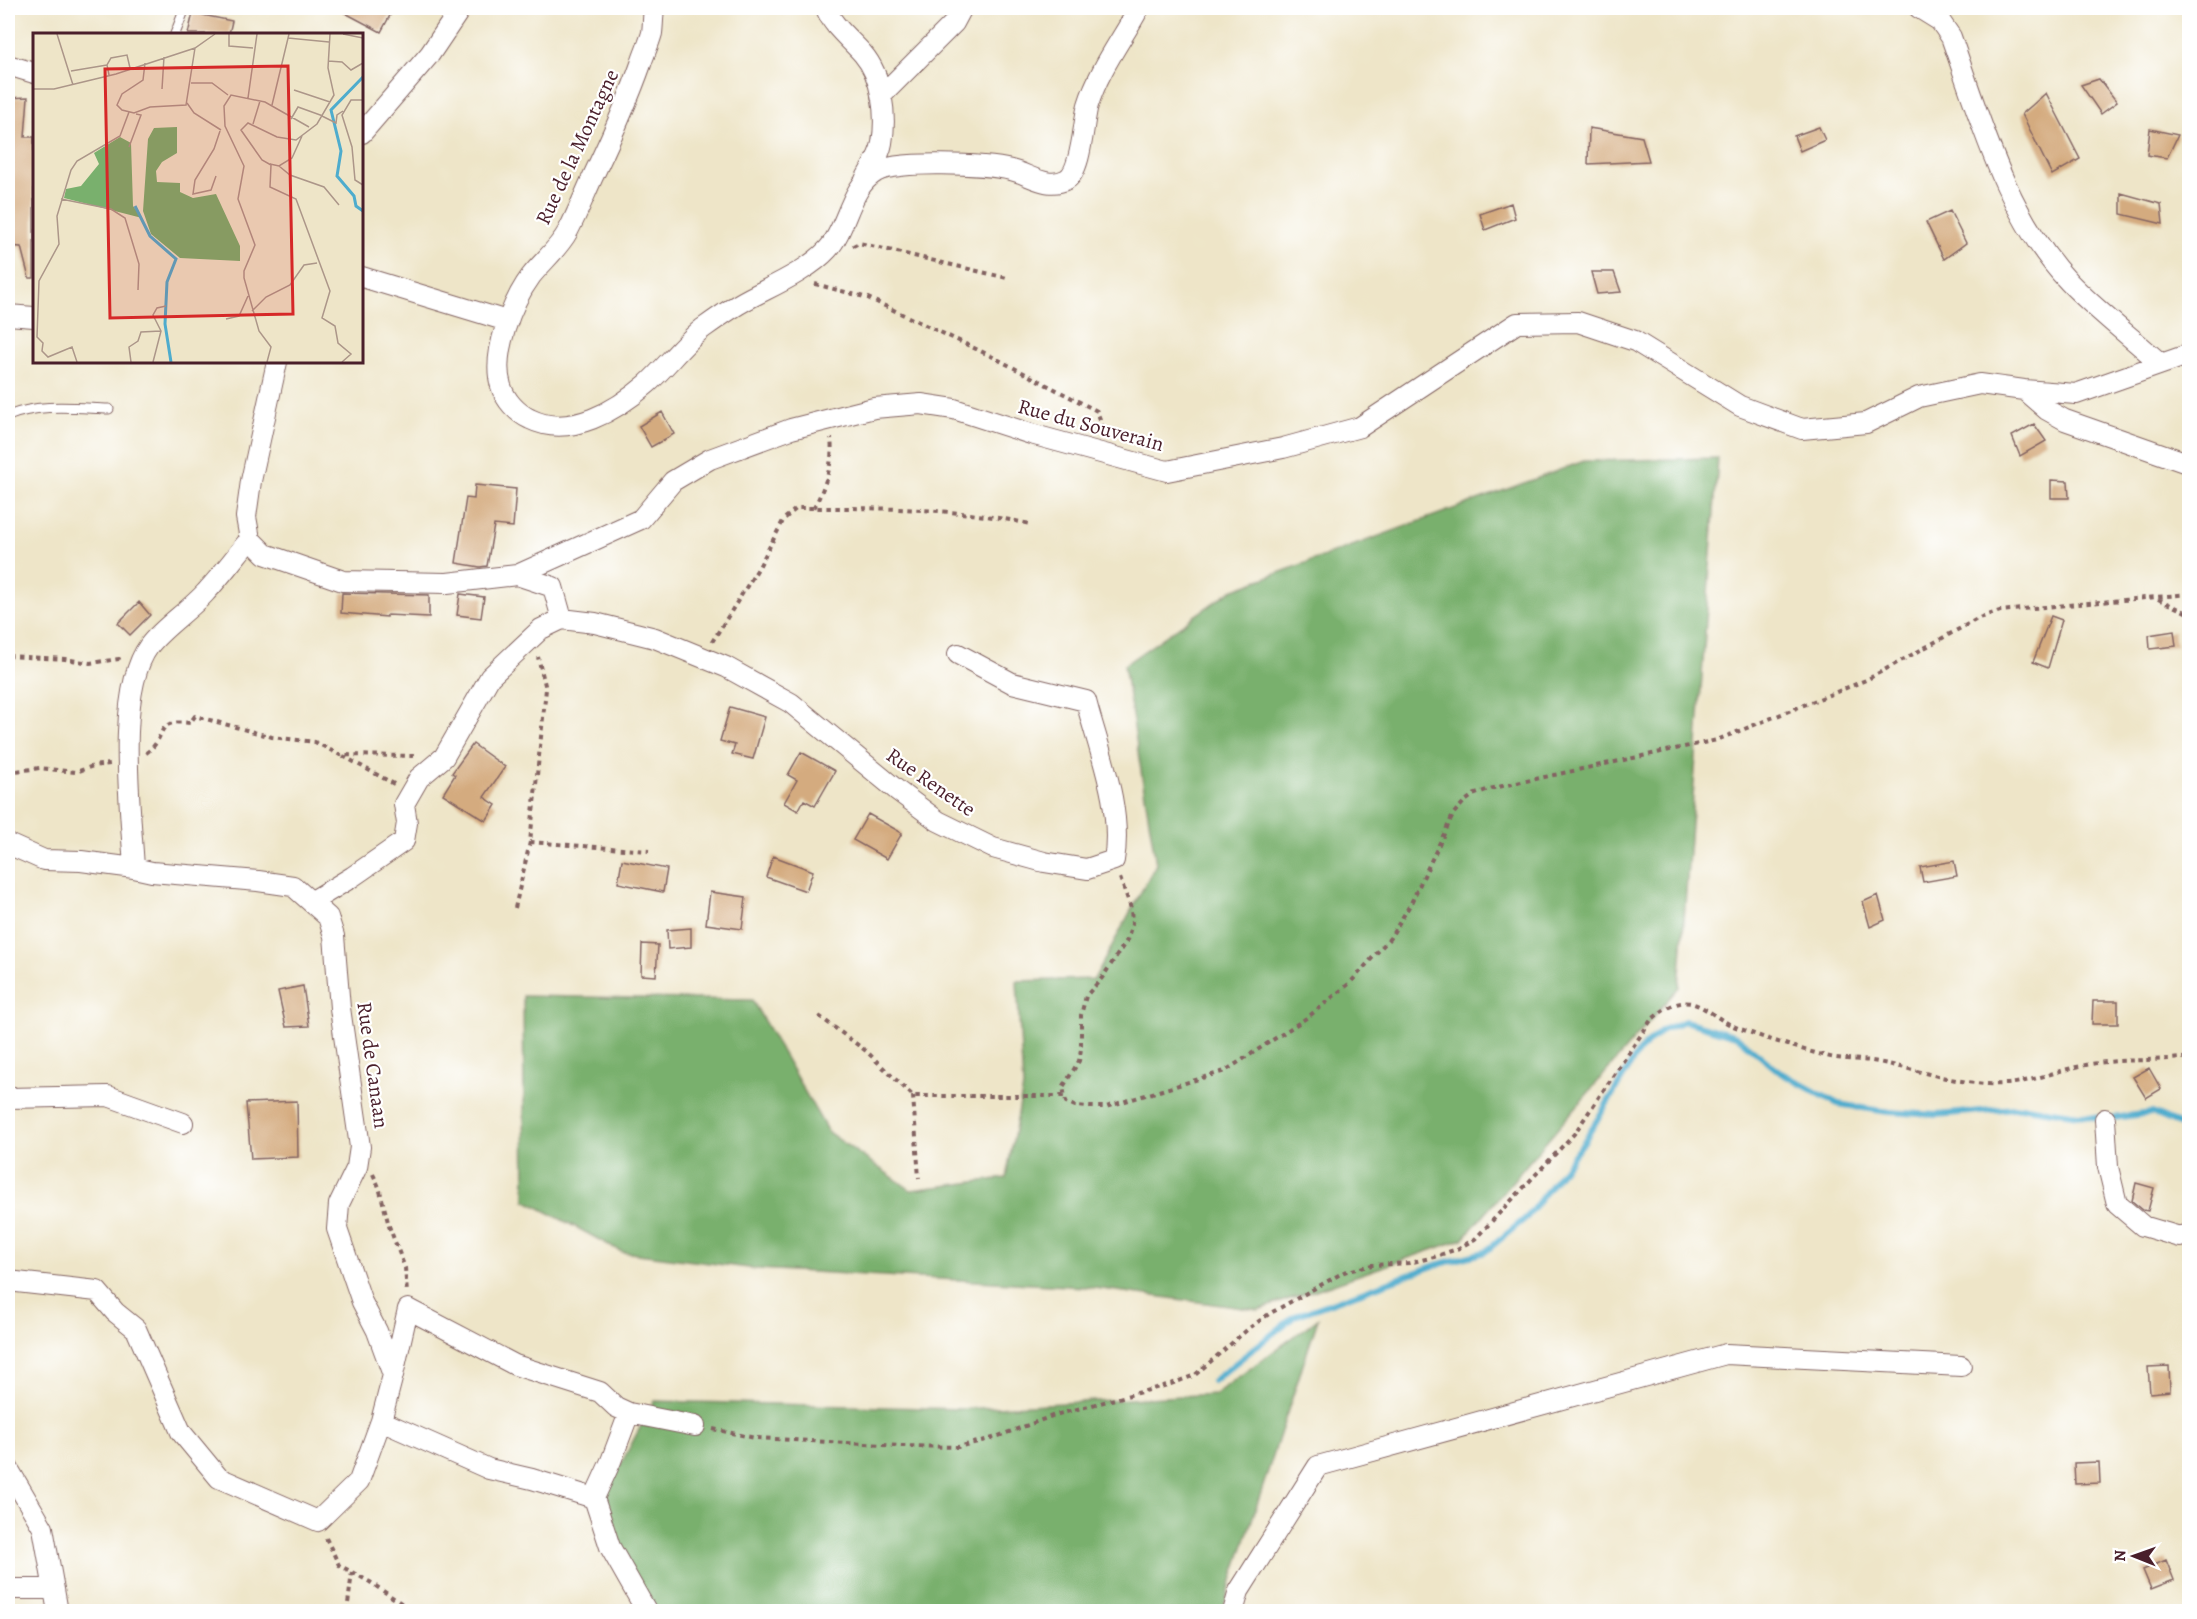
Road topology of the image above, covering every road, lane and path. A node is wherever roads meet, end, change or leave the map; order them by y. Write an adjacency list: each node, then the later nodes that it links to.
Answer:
1 (185, 8): 8 (lane)
2 (461, 8): 12 (street)
3 (654, 8): 20 (street, Rue de la Montagne)
4 (826, 8): 11 (street)
5 (962, 8): 11 (street)
6 (1139, 8): 13 (street, Rue de la Montagne)
7 (1919, 8): 23 (street)
8 (175, 33)
9 (8, 64): 10 (street)
10 (33, 73)
11 (881, 96): 13 (street)
12 (363, 132)
13 (862, 185): 14 (street, Rue de la Montagne)
14 (829, 248): 16 (street, Rue de la Montagne); 17 (path)
15 (363, 277): 20 (street)
16 (788, 278): 20 (street, Rue de la Montagne); 28 (path)
17 (1007, 278)
18 (8, 315): 19 (street)
19 (33, 317)
20 (507, 321)
21 (2190, 354): 23 (street, Rue du Souverain)
22 (272, 363): 32 (street)
23 (2161, 364): 24 (street, Rue du Souverain)
24 (2024, 390): 28 (street, Rue du Souverain); 29 (street)
25 (109, 410): 26 (lane)
26 (8, 416)
27 (829, 419): 28 (street, Rue du Souverain); 30 (path); 33 (street, Rue du Souverain)
28 (1107, 455)
29 (2190, 464)
30 (814, 508): 31 (path); 41 (path)
31 (1030, 524)
32 (250, 539): 33 (street, Rue du Souverain); 42 (street)
33 (518, 575): 37 (street)
34 (2190, 594): 35 (path)
35 (2156, 598): 36 (path); 58 (path)
36 (2190, 614)
37 (562, 619): 38 (street); 41 (street, Rue Renette)
38 (533, 636): 47 (street); 48 (path)
39 (958, 654): 51 (street)
40 (8, 656): 42 (path)
41 (702, 657): 51 (street, Rue Renette)
42 (134, 680): 45 (street)
43 (420, 753): 44 (path)
44 (339, 755): 45 (path); 47 (path)
45 (127, 760): 46 (path); 52 (street)
46 (8, 772)
47 (411, 793): 53 (street)
48 (530, 842): 50 (path); 54 (path)
49 (8, 844): 52 (street, Rue de Canaan)
50 (649, 851)
51 (1114, 860): 58 (path)
52 (134, 868): 53 (street, Rue de Canaan)
53 (311, 902): 62 (street, Rue de Canaan)
54 (514, 908)
55 (819, 1016): 57 (path)
56 (2190, 1057): 71 (path)
57 (913, 1096): 58 (path); 63 (path)
58 (1064, 1096)
59 (8, 1098): 61 (street)
60 (2105, 1119): 64 (street)
61 (183, 1123)
62 (360, 1148): 66 (path); 68 (street, Rue de Canaan)
63 (919, 1178)
64 (2190, 1233)
65 (8, 1281): 74 (street)
66 (408, 1309): 68 (street); 69 (street)
67 (1961, 1366): 82 (street)
68 (393, 1375): 70 (street)
69 (628, 1413): 71 (street); 73 (street)
70 (381, 1421): 73 (street); 74 (street)
71 (694, 1426)
72 (8, 1468): 77 (street)
73 (594, 1498): 81 (street)
74 (318, 1521): 75 (path)
75 (352, 1572): 79 (path); 80 (path)
76 (8, 1589): 77 (street)
77 (54, 1589): 78 (street)
78 (58, 1611)
79 (347, 1611)
80 (414, 1611)
81 (648, 1611)
82 (1233, 1611)

